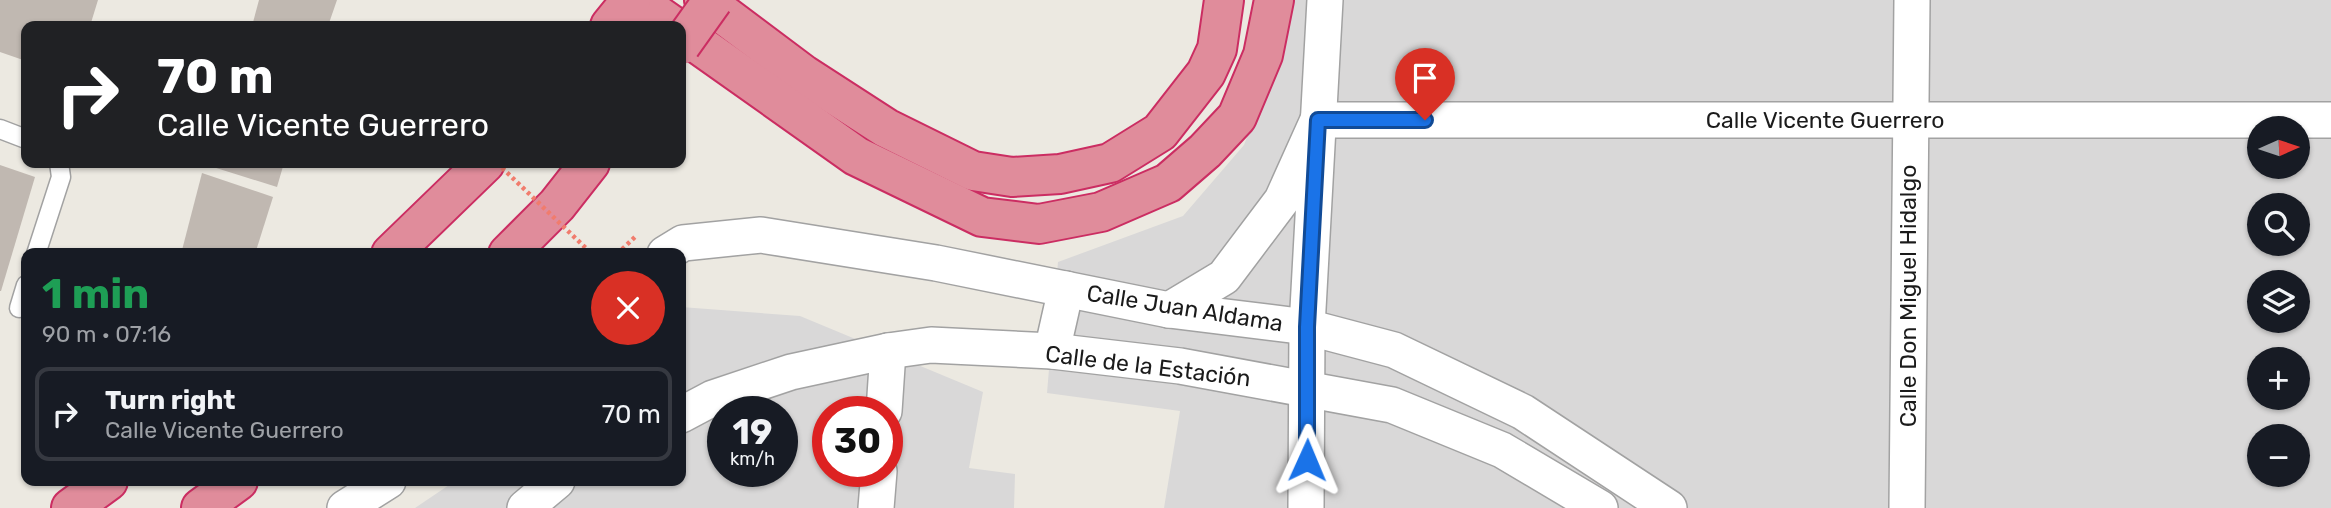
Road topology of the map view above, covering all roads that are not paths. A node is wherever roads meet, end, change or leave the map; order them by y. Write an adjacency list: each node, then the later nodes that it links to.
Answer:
1 (704, 0): 3 (highway)
2 (713, 0): 10 (highway, bridge)
3 (1224, 0)
4 (1274, 0): 9 (highway)
5 (1325, 0): 11 (street)
6 (1912, 0): 12 (street, Calle Don Miguel Hidalgo)
7 (624, 10): 8 (highway)
8 (658, 21)
9 (686, 36)
10 (686, 38)
11 (1318, 120): 12 (street, Calle Vicente Guerrero); 26 (street); 27 (street)
12 (1909, 120): 13 (street, Calle Vicente Guerrero); 46 (street, Calle Don Miguel Hidalgo)
13 (2331, 120)
14 (0, 128): 15 (lane)
15 (21, 137)
16 (60, 168): 19 (lane)
17 (480, 168): 20 (highway)
18 (586, 168): 21 (highway)
19 (38, 248)
20 (397, 248)
21 (514, 248)
22 (675, 248): 23 (street, Calle Juan Aldama)
23 (1066, 289): 26 (street, Calle Juan Aldama); 29 (street)
24 (21, 301): 25 (lane)
25 (19, 308)
26 (1169, 310): 27 (street, Calle Juan Aldama)
27 (1307, 327): 30 (street); 45 (street, Calle Juan Aldama)
28 (888, 351): 29 (street, Calle de la Estación); 31 (street); 32 (street, Calle de la Estación)
29 (1052, 351): 30 (street, Calle de la Estación)
30 (1308, 389): 43 (street); 44 (street, Calle de la Estación)
31 (885, 396)
32 (686, 412)
33 (101, 486): 38 (highway)
34 (231, 486): 39 (highway)
35 (380, 486): 40 (street)
36 (552, 486): 41 (street)
37 (878, 487): 42 (street)
38 (71, 508)
39 (201, 508)
40 (345, 508)
41 (525, 508)
42 (876, 508)
43 (1306, 508)
44 (1600, 508)
45 (1669, 508)
46 (1907, 508)

